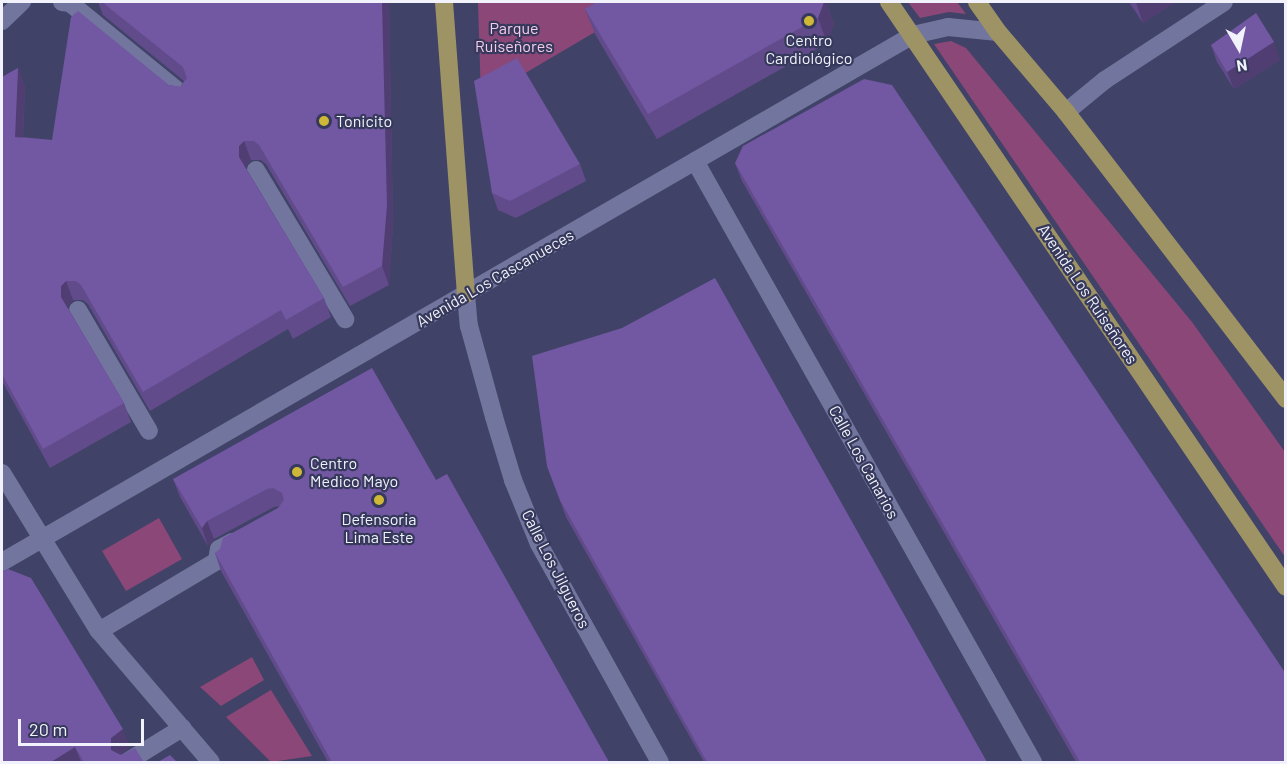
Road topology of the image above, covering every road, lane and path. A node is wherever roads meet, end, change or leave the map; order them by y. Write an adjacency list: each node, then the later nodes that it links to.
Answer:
1 (22, 2): 7 (street)
2 (62, 2): 10 (street)
3 (444, 2): 14 (main road)
4 (889, 2): 9 (main road, Avenida Los Ruiseñores)
5 (977, 2): 8 (main road)
6 (1224, 2): 11 (street)
7 (2, 21)
8 (998, 32): 9 (street, Avenida Los Cascanueces); 11 (main road)
9 (913, 35): 12 (street, Avenida Los Cascanueces); 23 (main road, Avenida Los Ruiseñores)
10 (183, 95)
11 (1066, 112): 17 (main road)
12 (695, 161): 14 (street, Avenida Los Cascanueces); 29 (street, Calle Los Canarios)
13 (256, 170): 16 (street)
14 (466, 294): 21 (street, Avenida Los Cascanueces); 28 (street, Calle Los Jilgueros)
15 (78, 310): 18 (street)
16 (345, 319)
17 (1286, 399)
18 (149, 431)
19 (2, 473): 21 (street)
20 (249, 533): 24 (street)
21 (41, 540): 22 (street, Avenida Los Cascanueces); 24 (street)
22 (2, 562)
23 (1286, 587)
24 (99, 631): 25 (street)
25 (182, 728): 26 (street); 27 (street)
26 (127, 762)
27 (211, 762)
28 (660, 762)
29 (1033, 762)

